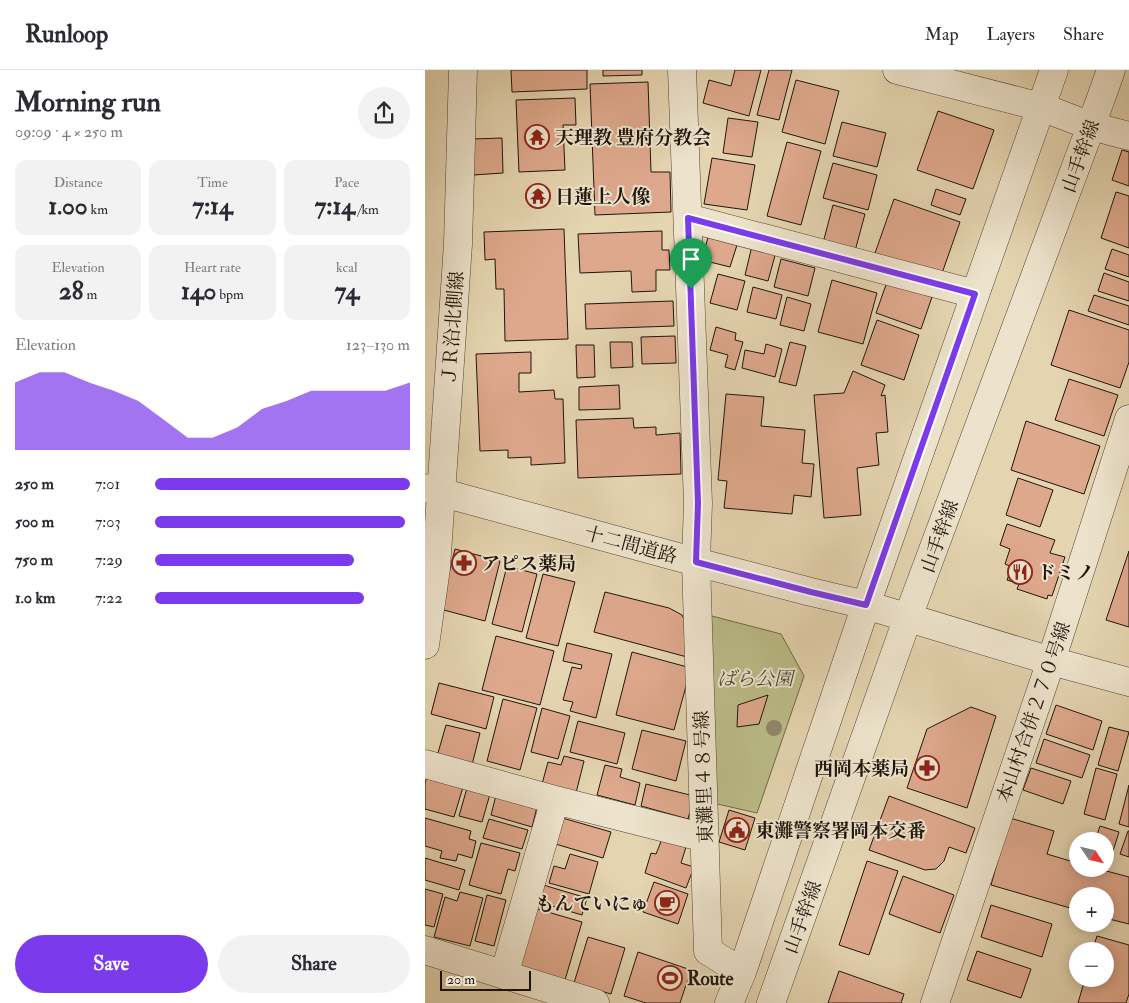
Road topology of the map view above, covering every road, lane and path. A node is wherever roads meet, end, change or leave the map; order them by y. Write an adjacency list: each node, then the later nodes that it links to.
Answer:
1 (463, 70): 13 (street, ＪＲ沿北側線)
2 (682, 70): 9 (street, 東灘里４８号線)
3 (897, 70): 6 (street)
4 (1054, 70): 6 (street, 山手幹線)
5 (1111, 70): 7 (street, 山手幹線)
6 (1041, 107): 7 (street); 10 (street, 山手幹線)
7 (1091, 126): 8 (street); 16 (street, 山手幹線)
8 (1129, 136)
9 (688, 218): 10 (street); 14 (street, 東灘里４８号線)
10 (975, 294): 15 (street, 山手幹線)
11 (1129, 419): 18 (street, 本山村合併２７０号線)
12 (425, 457): 13 (street)
13 (430, 496): 14 (street, 十二間道路); 17 (street, ＪＲ沿北側線)
14 (696, 562): 15 (street, 十二間道路); 22 (street, 東灘里４８号線)
15 (866, 605): 16 (street, 十二間道路); 24 (street, 山手幹線)
16 (908, 617): 18 (street, 十二間道路); 28 (street, 山手幹線)
17 (425, 645)
18 (1051, 661): 19 (street, 十二間道路); 29 (street, 本山村合併２７０号線)
19 (1129, 682)
20 (425, 764): 21 (street)
21 (555, 800): 22 (street); 25 (street)
22 (705, 838): 24 (street, 東灘里４８号線)
23 (425, 950): 25 (street)
24 (742, 972): 27 (street, 山手幹線)
25 (504, 975): 26 (street)
26 (595, 1003)
27 (729, 1003)
28 (771, 1003)
29 (935, 1003)

